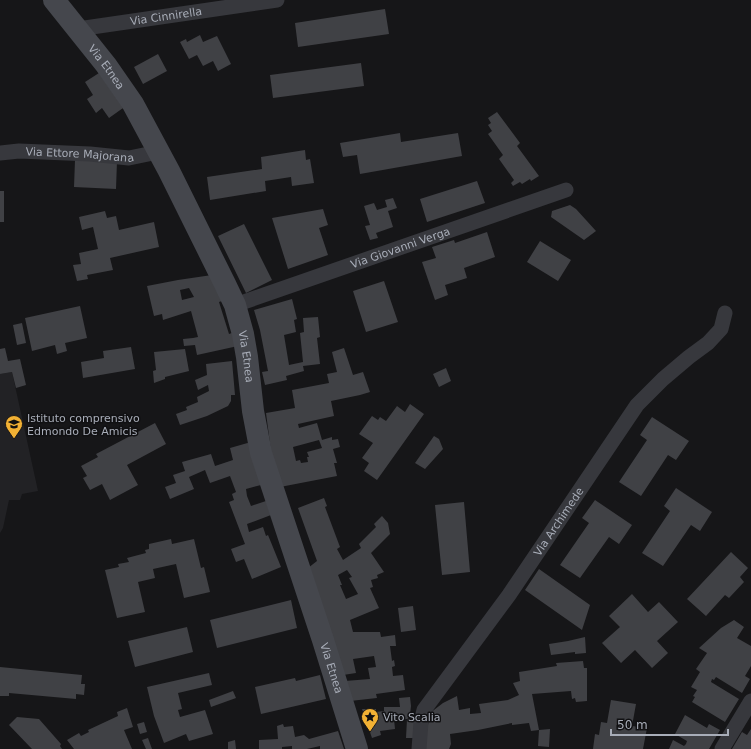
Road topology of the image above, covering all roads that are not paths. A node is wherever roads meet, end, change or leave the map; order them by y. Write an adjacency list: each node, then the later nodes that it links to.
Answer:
1 (54, 0): 3 (main road, Via Etnea)
2 (277, 0): 3 (street, Via Cinnirella)
3 (78, 30): 5 (main road, Via Etnea)
4 (0, 152): 5 (street, Via Ettore Majorana)
5 (158, 152): 7 (main road, Via Etnea)
6 (566, 190): 7 (street, Via Giovanni Verga)
7 (235, 305): 10 (main road, Via Etnea)
8 (725, 313): 11 (street, Via Archimede)
9 (751, 700): 12 (street)
10 (357, 749)
11 (418, 749)
12 (722, 749)

